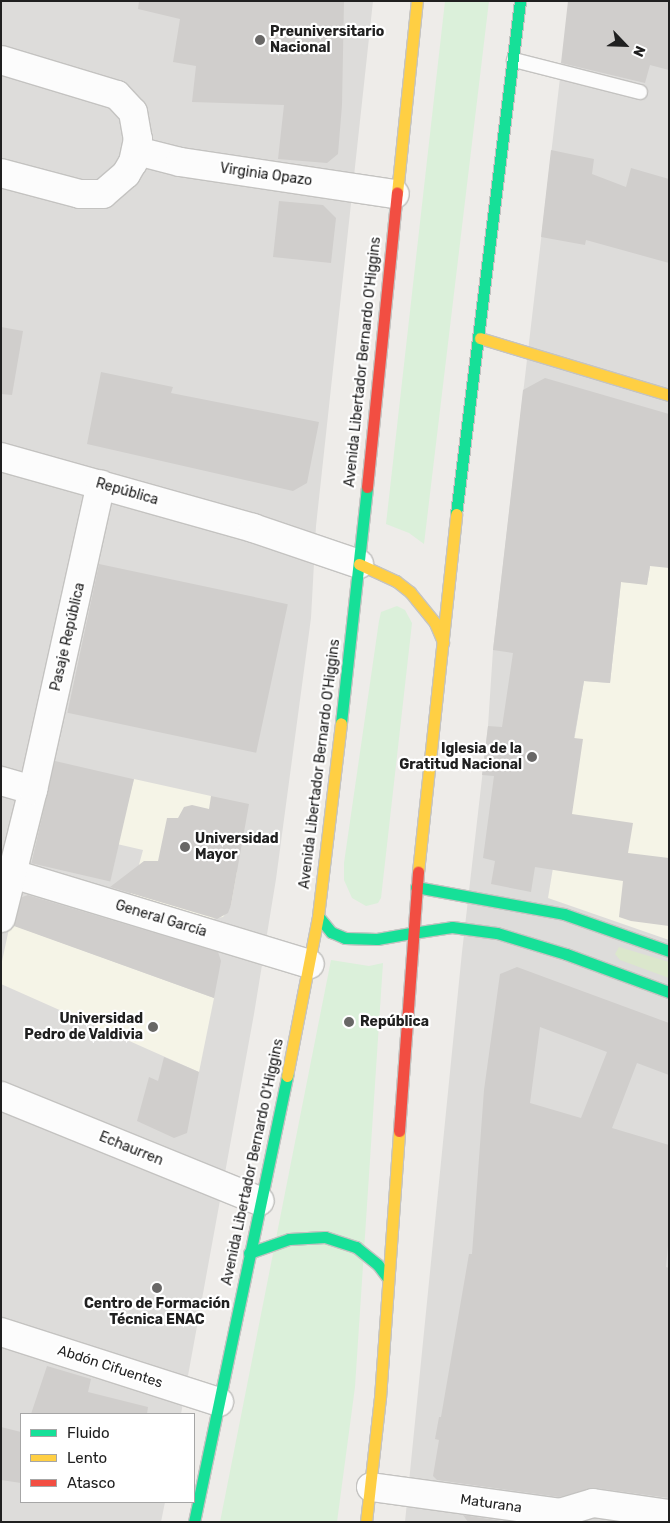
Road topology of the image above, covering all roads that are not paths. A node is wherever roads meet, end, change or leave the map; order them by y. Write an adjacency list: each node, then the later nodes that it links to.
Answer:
1 (417, 1): 8 (main road, Avenida Libertador Bernardo O'Higgins)
2 (520, 1): 4 (main road)
3 (1, 60): 6 (street)
4 (514, 60): 5 (lane); 9 (main road)
5 (640, 92)
6 (137, 151): 7 (street); 8 (street, Virginia Opazo)
7 (1, 172)
8 (395, 194): 13 (main road, Avenida Libertador Bernardo O'Higgins)
9 (480, 338): 10 (main road); 14 (main road)
10 (669, 395)
11 (1, 457): 12 (street, República)
12 (101, 484): 13 (street, República); 16 (street, Pasaje República)
13 (359, 564): 14 (main road); 19 (main road, Avenida Libertador Bernardo O'Higgins)
14 (443, 642): 18 (main road)
15 (1, 781): 16 (street)
16 (33, 790): 17 (street, Pasaje República)
17 (13, 874): 20 (street, Pasaje República); 23 (street, General García)
18 (416, 887): 21 (main road); 22 (main road)
19 (318, 916): 21 (main road); 23 (main road, Avenida Libertador Bernardo O'Higgins)
20 (1, 918)
21 (412, 933): 24 (main road); 28 (main road)
22 (669, 951)
23 (310, 964): 26 (main road, Avenida Libertador Bernardo O'Higgins)
24 (669, 992)
25 (1, 1096): 26 (street, Echaurren)
26 (260, 1201): 27 (main road, Avenida Libertador Bernardo O'Higgins)
27 (249, 1252): 28 (main road); 30 (main road, Avenida Libertador Bernardo O'Higgins)
28 (387, 1277): 31 (main road)
29 (1, 1332): 30 (street, Abdón Cifuentes)
30 (218, 1402): 33 (main road, Avenida Libertador Bernardo O'Higgins)
31 (372, 1487): 32 (street, Maturana); 34 (main road)
32 (669, 1514)
33 (194, 1522)
34 (366, 1522)

